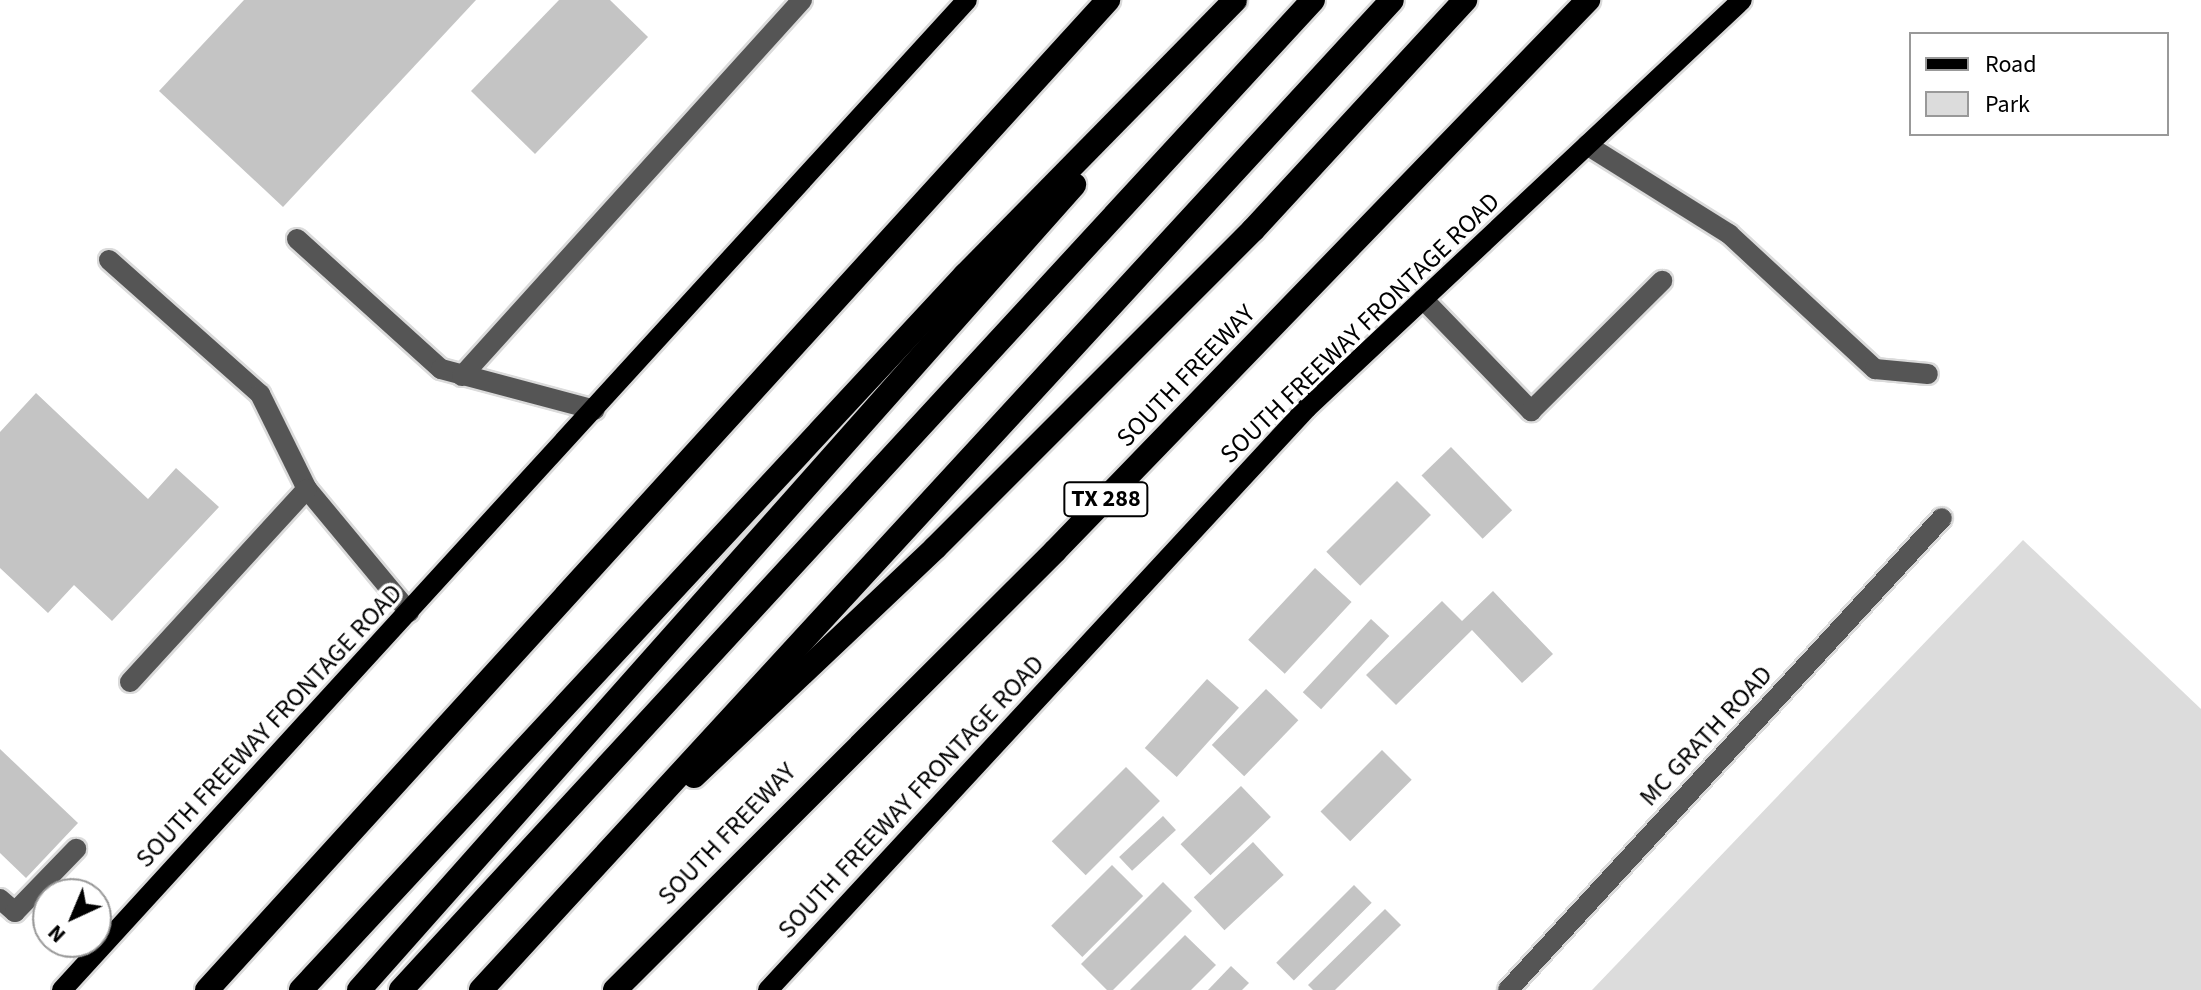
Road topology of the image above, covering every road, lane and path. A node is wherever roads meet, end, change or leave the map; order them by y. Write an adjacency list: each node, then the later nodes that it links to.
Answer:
1 (802, 0): 16 (street)
2 (1108, 0): 26 (highway)
3 (1236, 0): 27 (highway); 28 (highway)
4 (1313, 0): 29 (highway)
5 (1392, 0): 24 (highway)
6 (1465, 0): 24 (highway)
7 (1588, 0): 31 (highway, SOUTH FREEWAY / TX 288)
8 (1742, 0): 10 (main road, SOUTH FREEWAY FRONTAGE ROAD)
9 (962, 2): 17 (main road, SOUTH FREEWAY FRONTAGE ROAD)
10 (1587, 145): 14 (main road, SOUTH FREEWAY FRONTAGE ROAD); 15 (street)
11 (297, 239): 16 (street)
12 (109, 260): 18 (street)
13 (1662, 281): 14 (street)
14 (1423, 299): 32 (main road, SOUTH FREEWAY FRONTAGE ROAD)
15 (1928, 374)
16 (462, 376): 17 (street)
17 (595, 410): 20 (main road, SOUTH FREEWAY FRONTAGE ROAD)
18 (307, 489): 20 (street); 21 (street)
19 (1942, 518): 33 (street, MC GRATH ROAD)
20 (409, 612): 25 (main road, SOUTH FREEWAY FRONTAGE ROAD)
21 (130, 682)
22 (76, 849): 23 (street)
23 (0, 899)
24 (558, 904): 30 (highway)
25 (62, 990)
26 (207, 990)
27 (301, 990)
28 (359, 990)
29 (401, 990)
30 (481, 990)
31 (615, 990)
32 (768, 990)
33 (1508, 990)

